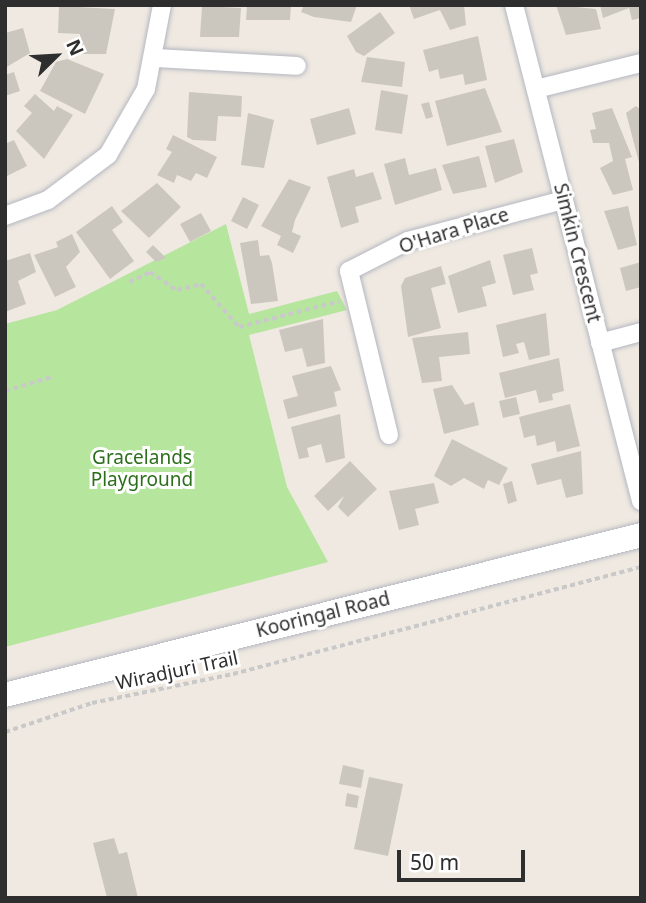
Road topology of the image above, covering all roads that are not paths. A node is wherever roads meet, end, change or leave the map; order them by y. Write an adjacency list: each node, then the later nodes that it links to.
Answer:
1 (162, 5): 3 (street)
2 (514, 5): 6 (street, Simkin Crescent)
3 (156, 58): 5 (street); 8 (street)
4 (641, 63): 6 (street)
5 (297, 66)
6 (536, 89): 7 (street, Simkin Crescent)
7 (563, 200): 10 (street, Simkin Crescent); 11 (street, O'Hara Place)
8 (5, 216)
9 (641, 332): 10 (street)
10 (600, 343): 12 (street, Simkin Crescent)
11 (389, 435)
12 (641, 501)
13 (641, 535): 14 (main road, Kooringal Road)
14 (5, 695)

